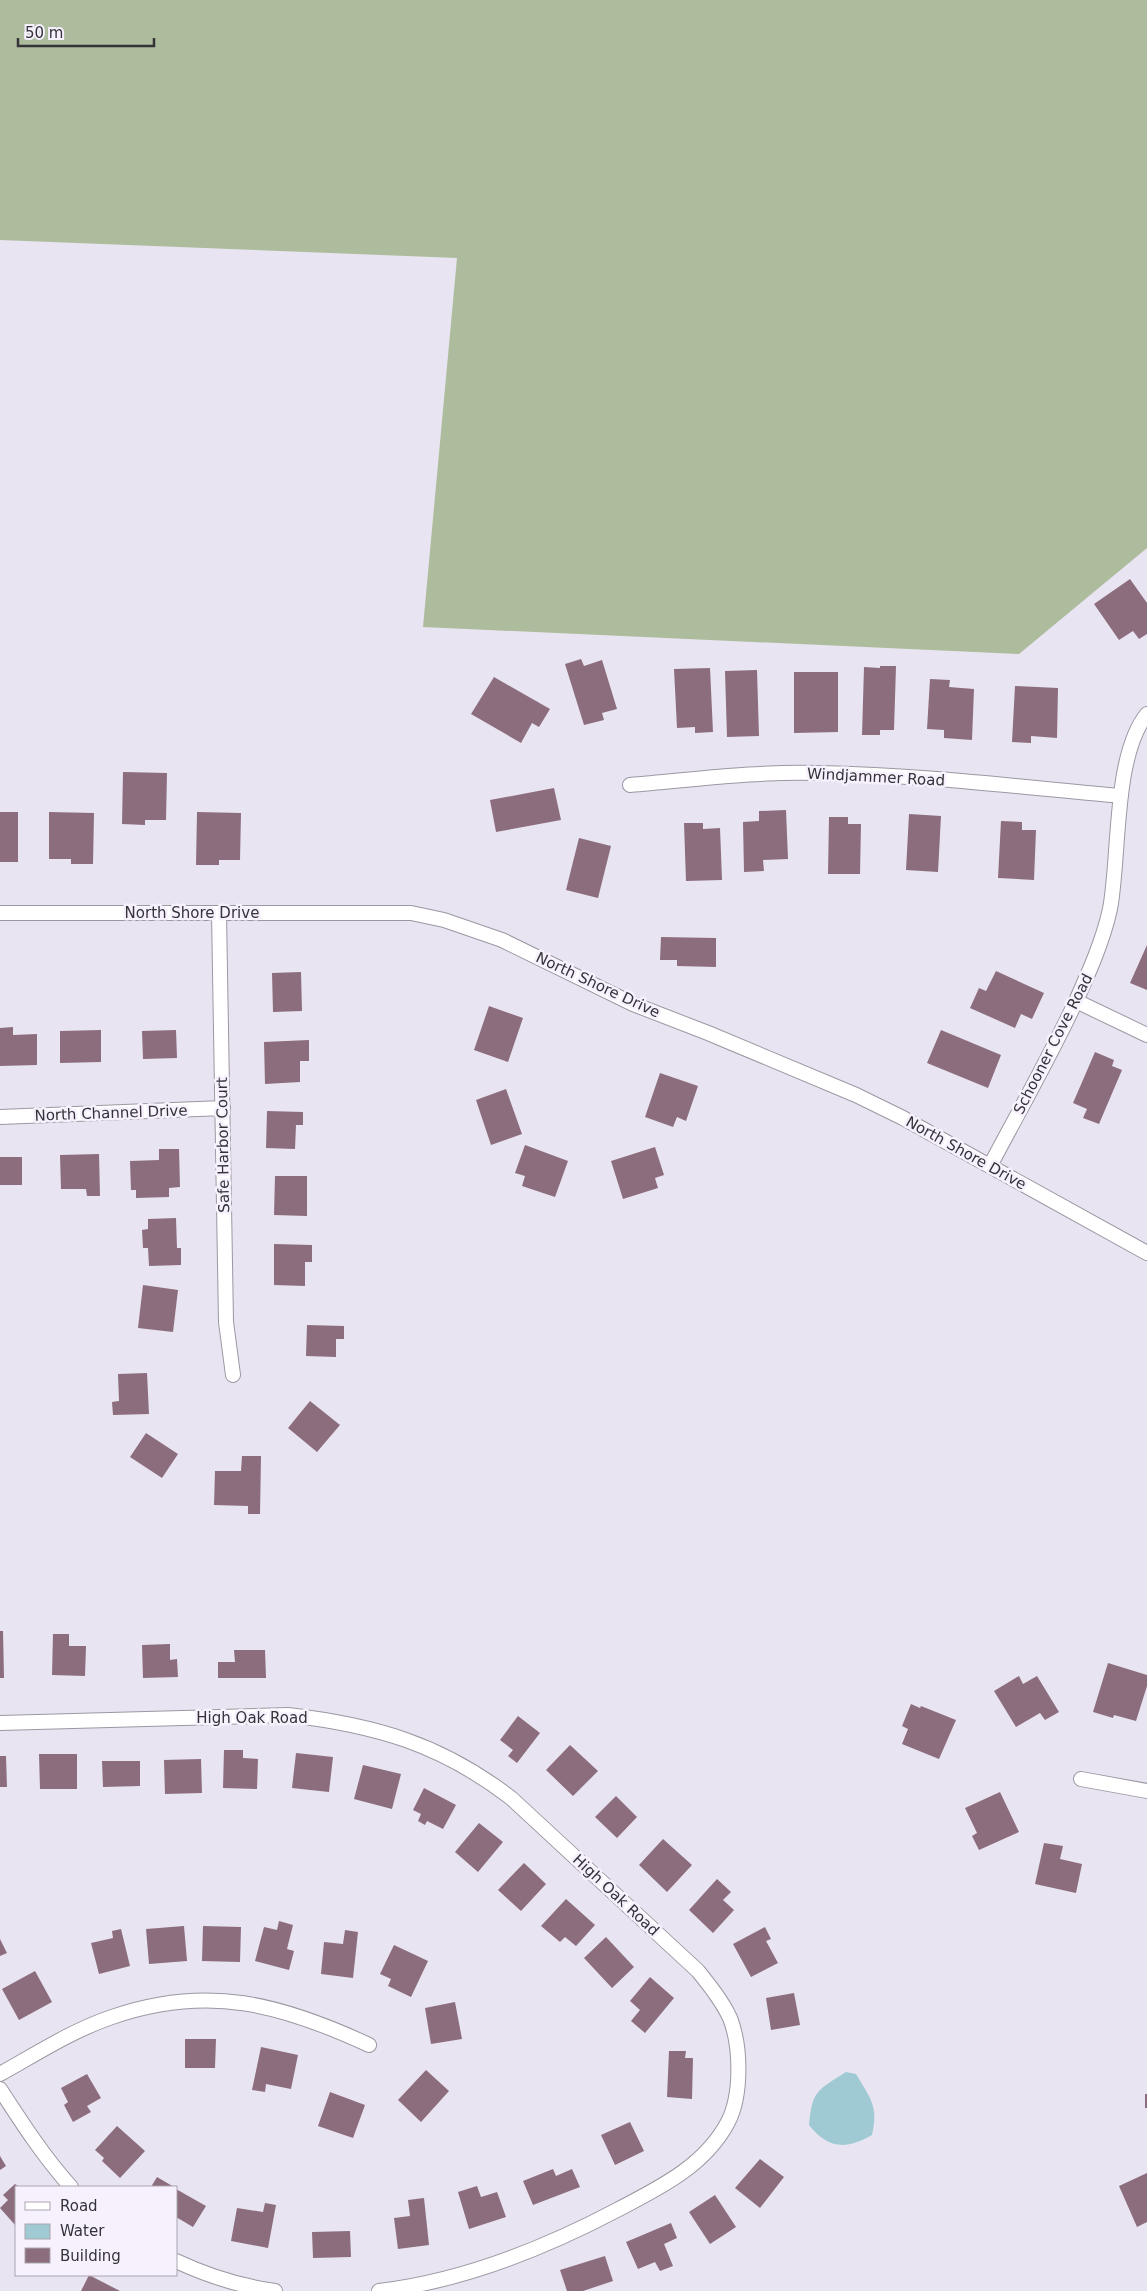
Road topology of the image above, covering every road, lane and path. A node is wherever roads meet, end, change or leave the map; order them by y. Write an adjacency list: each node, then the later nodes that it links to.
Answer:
1 (1147, 714): 3 (street, Schooner Cove Road)
2 (630, 785): 3 (street, Windjammer Road)
3 (1121, 796): 6 (street, Schooner Cove Road)
4 (0, 913): 5 (street, North Shore Drive)
5 (219, 913): 8 (street, Safe Harbor Court); 10 (street, North Shore Drive)
6 (1076, 1001): 7 (street); 10 (street, Schooner Cove Road)
7 (1147, 1035)
8 (222, 1108): 9 (street, North Channel Drive); 12 (street, Safe Harbor Court)
9 (0, 1117)
10 (990, 1166): 11 (street, North Shore Drive)
11 (1147, 1253)
12 (233, 1375)
13 (0, 1723): 22 (street, High Oak Road)
14 (1080, 1779): 15 (street)
15 (1147, 1791)
16 (369, 2045): 17 (street)
17 (0, 2074)
18 (0, 2088): 19 (street)
19 (70, 2186)
20 (178, 2262): 21 (street)
21 (275, 2291)
22 (379, 2291)

